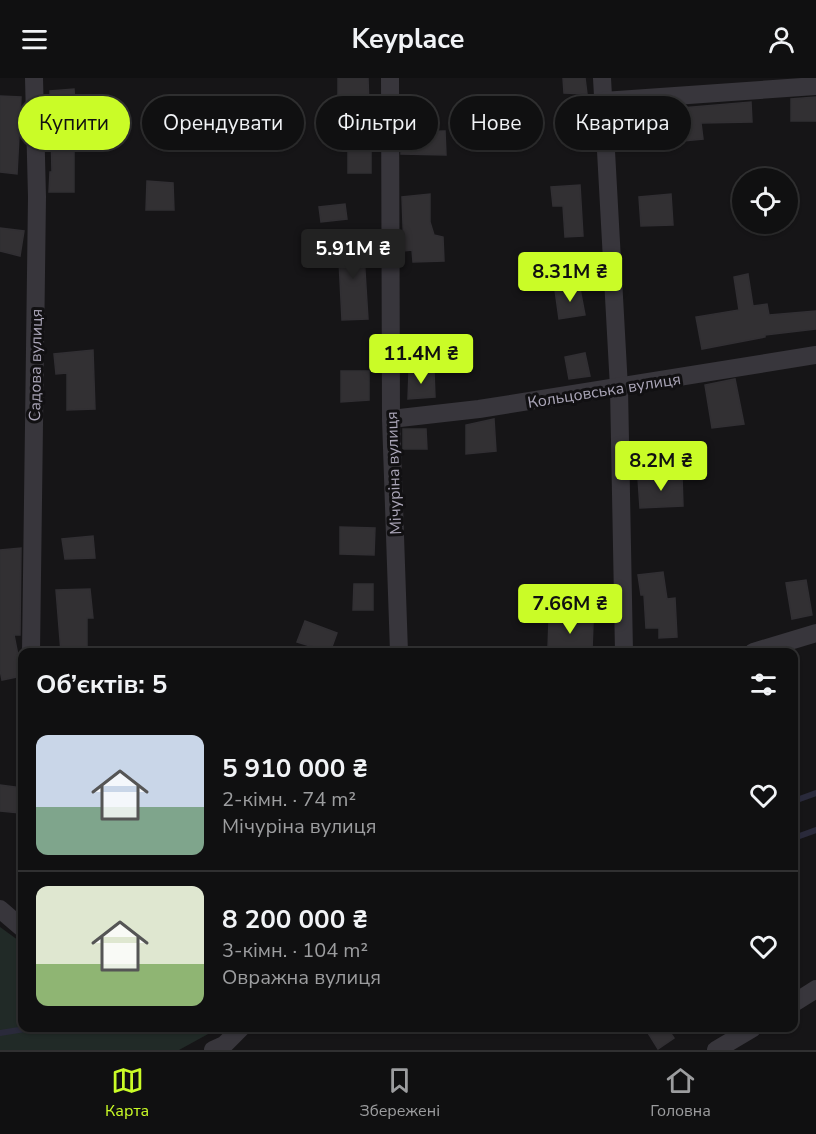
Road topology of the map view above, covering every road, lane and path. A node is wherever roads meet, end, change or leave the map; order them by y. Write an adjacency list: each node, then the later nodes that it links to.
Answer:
1 (34, 78): 12 (street, Садова вулиця)
2 (390, 78): 10 (street, Мічуріна вулиця)
3 (602, 78): 5 (street)
4 (816, 86): 6 (street)
5 (603, 96)
6 (674, 96)
7 (606, 150): 9 (street)
8 (816, 355): 9 (street, Кольцовська вулиця)
9 (619, 388): 10 (street, Кольцовська вулиця); 14 (street)
10 (391, 419): 13 (street, Мічуріна вулиця)
11 (816, 633): 15 (street)
12 (31, 648)
13 (399, 648)
14 (624, 648)
15 (766, 648)
16 (0, 909): 17 (street)
17 (18, 925)
18 (816, 989): 19 (street)
19 (798, 1000)
20 (238, 1032): 22 (street)
21 (746, 1032): 23 (street)
22 (213, 1050)
23 (716, 1050)

